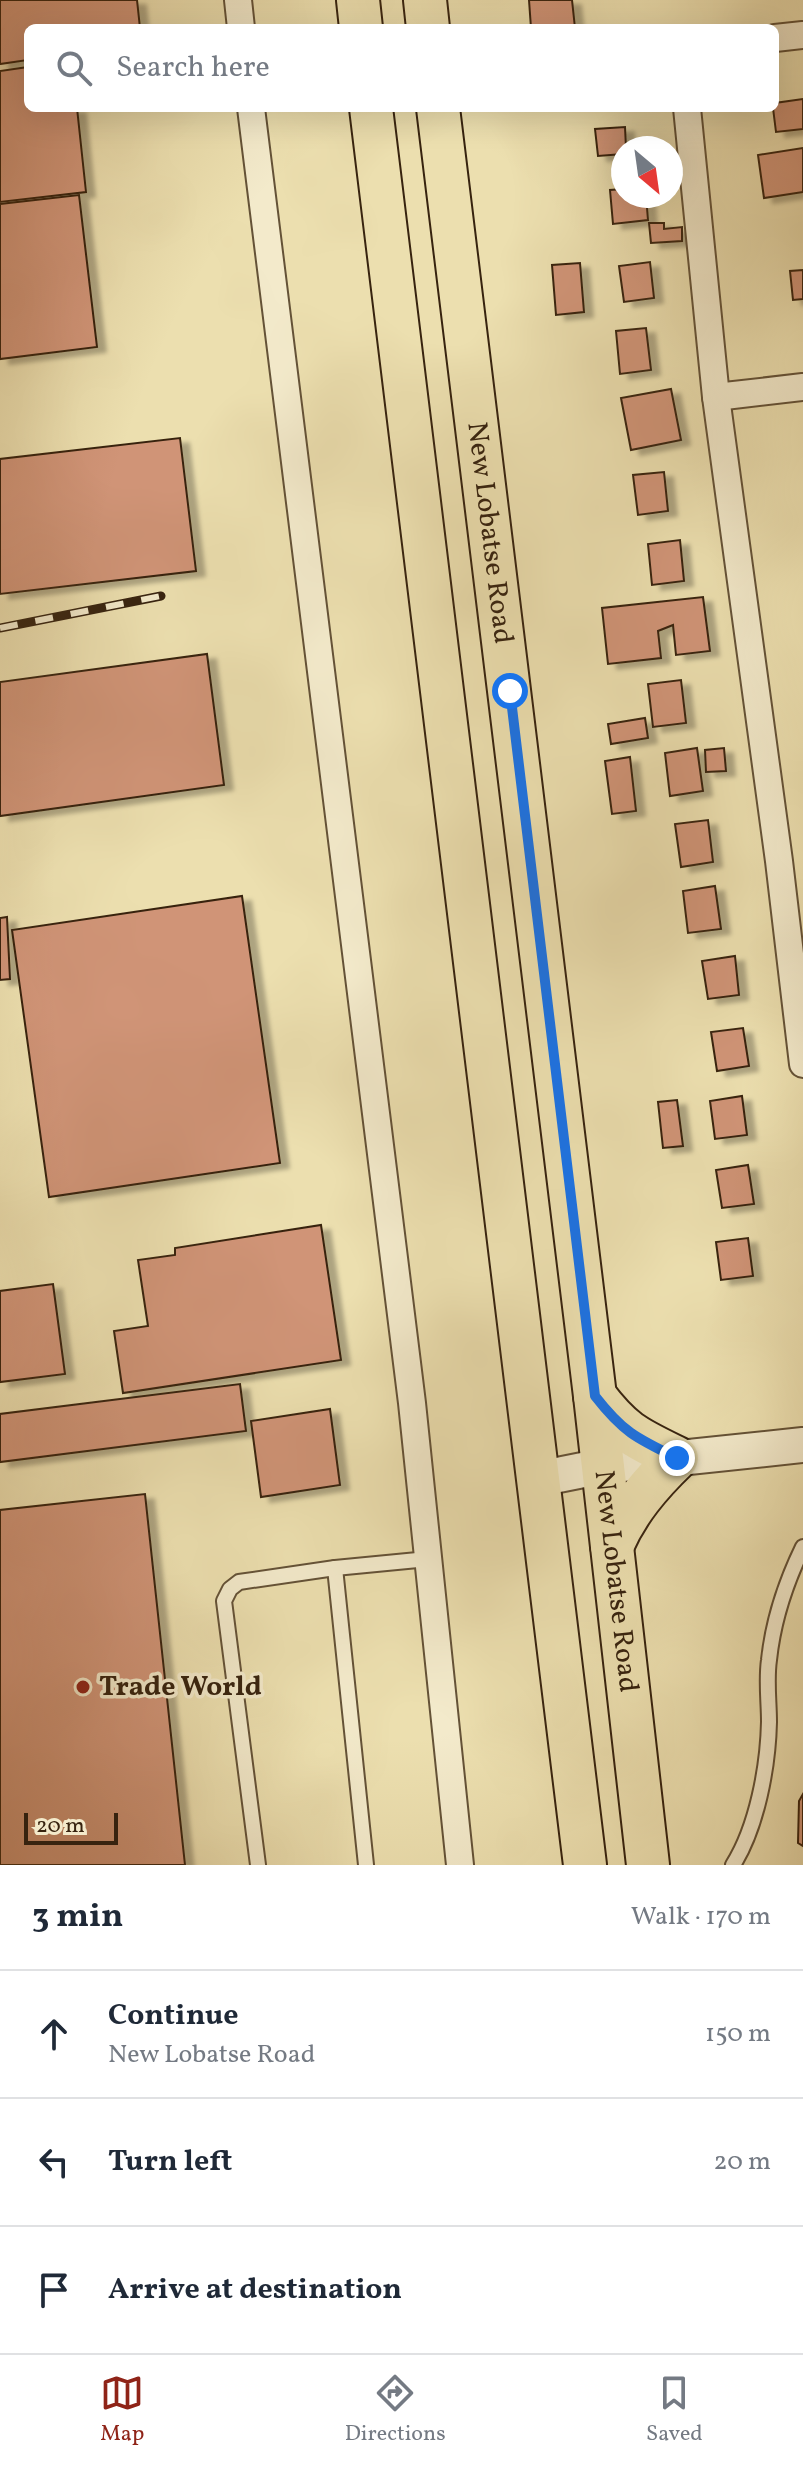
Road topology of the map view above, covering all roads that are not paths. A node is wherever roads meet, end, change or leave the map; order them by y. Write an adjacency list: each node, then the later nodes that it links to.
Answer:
1 (238, 0): 4 (street)
2 (358, 0): 5 (main road)
3 (425, 0): 6 (main road)
4 (241, 24)
5 (361, 24)
6 (428, 24)
7 (803, 35): 8 (street)
8 (779, 38)
9 (251, 112): 24 (street)
10 (371, 112): 21 (main road)
11 (438, 112): 17 (main road, New Lobatse Road)
12 (687, 112): 14 (street)
13 (803, 387): 14 (street)
14 (716, 397): 15 (street)
15 (791, 859): 16 (street)
16 (803, 1064)
17 (595, 1396): 19 (main road); 20 (main road, New Lobatse Road)
18 (803, 1445): 19 (street)
19 (677, 1458): 20 (street); 22 (main road)
20 (603, 1466): 21 (street); 22 (main road, New Lobatse Road)
21 (538, 1479): 29 (main road)
22 (612, 1546): 30 (main road, New Lobatse Road)
23 (803, 1547): 31 (lane)
24 (428, 1559): 25 (lane); 28 (street)
25 (335, 1568): 26 (lane); 27 (lane)
26 (258, 1865)
27 (366, 1865)
28 (460, 1865)
29 (585, 1865)
30 (648, 1865)
31 (733, 1865)

